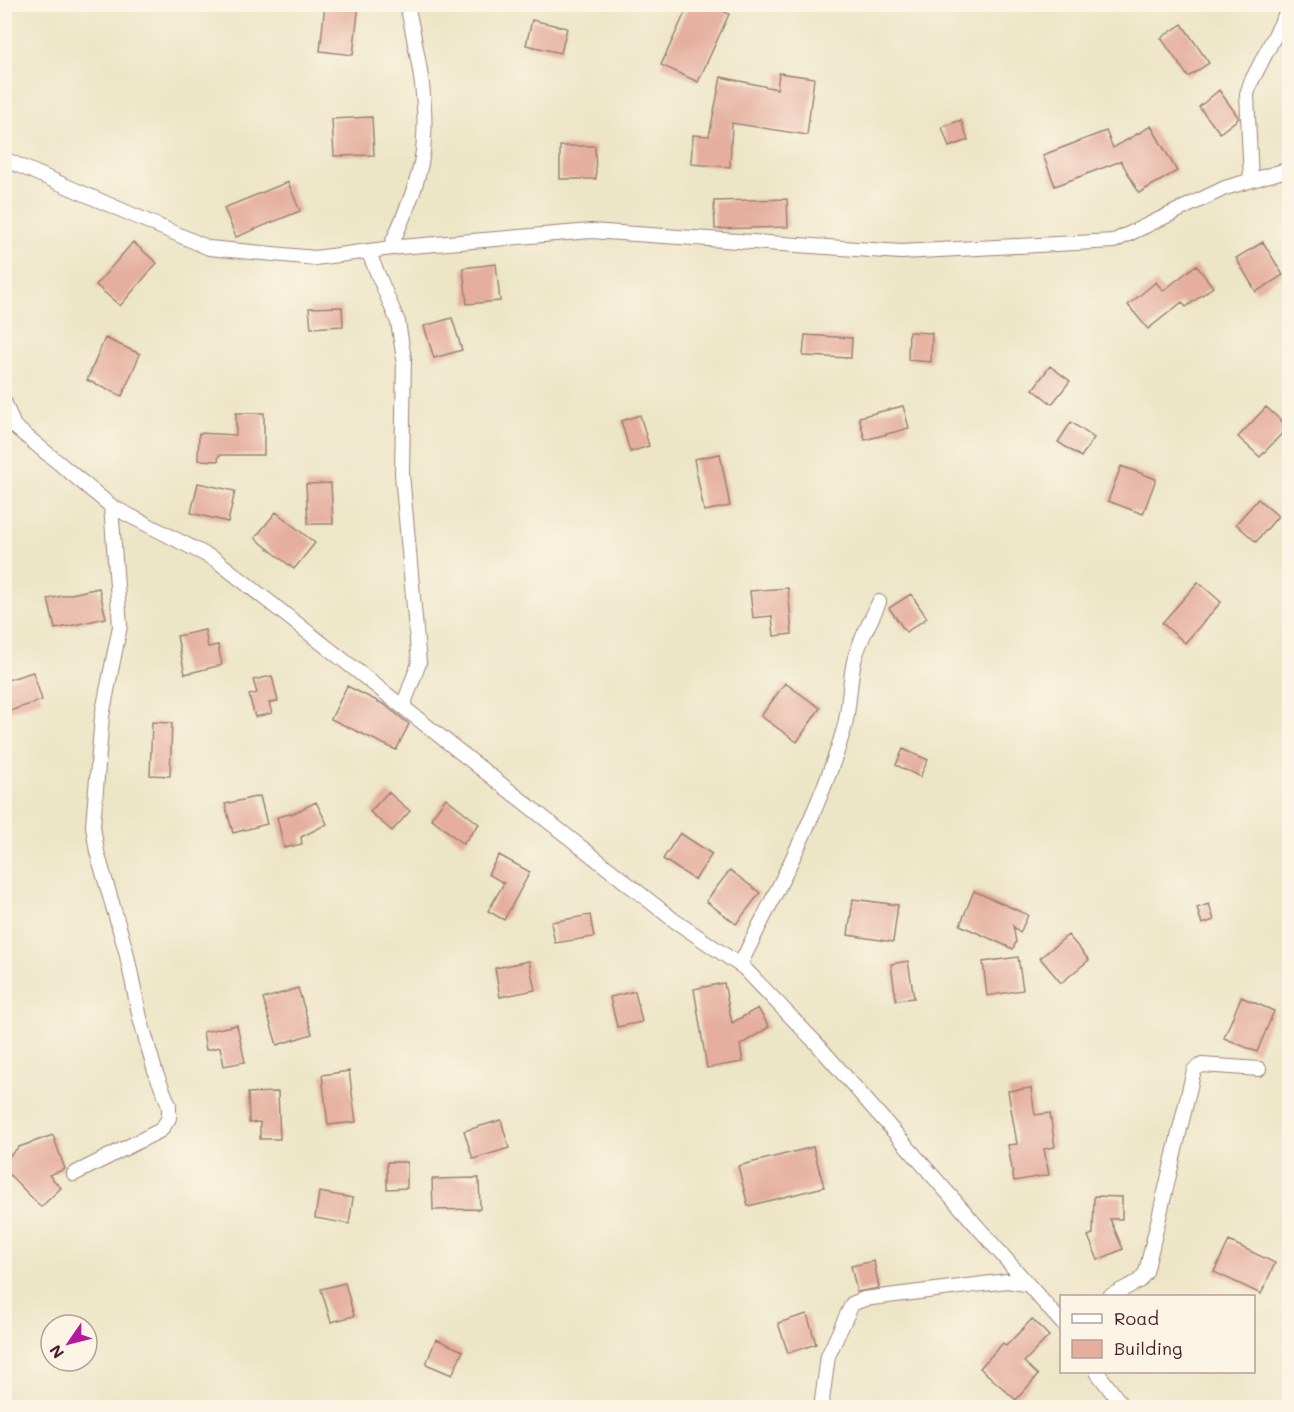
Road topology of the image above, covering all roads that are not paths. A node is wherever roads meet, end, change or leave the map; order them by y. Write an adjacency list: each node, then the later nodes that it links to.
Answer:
1 (407, 4): 6 (street)
2 (1290, 6): 5 (street)
3 (4, 159): 7 (street)
4 (1290, 169): 5 (street)
5 (1251, 180): 6 (street)
6 (390, 248): 7 (street)
7 (368, 251): 11 (street)
8 (4, 401): 9 (street)
9 (111, 506): 11 (street); 14 (street)
10 (879, 602): 12 (street)
11 (403, 706): 12 (street)
12 (740, 965): 15 (street)
13 (1259, 1069): 16 (street)
14 (74, 1174)
15 (1026, 1284): 17 (street); 19 (street)
16 (1112, 1295)
17 (1060, 1321)
18 (1098, 1373): 20 (street)
19 (821, 1407)
20 (1124, 1407)

